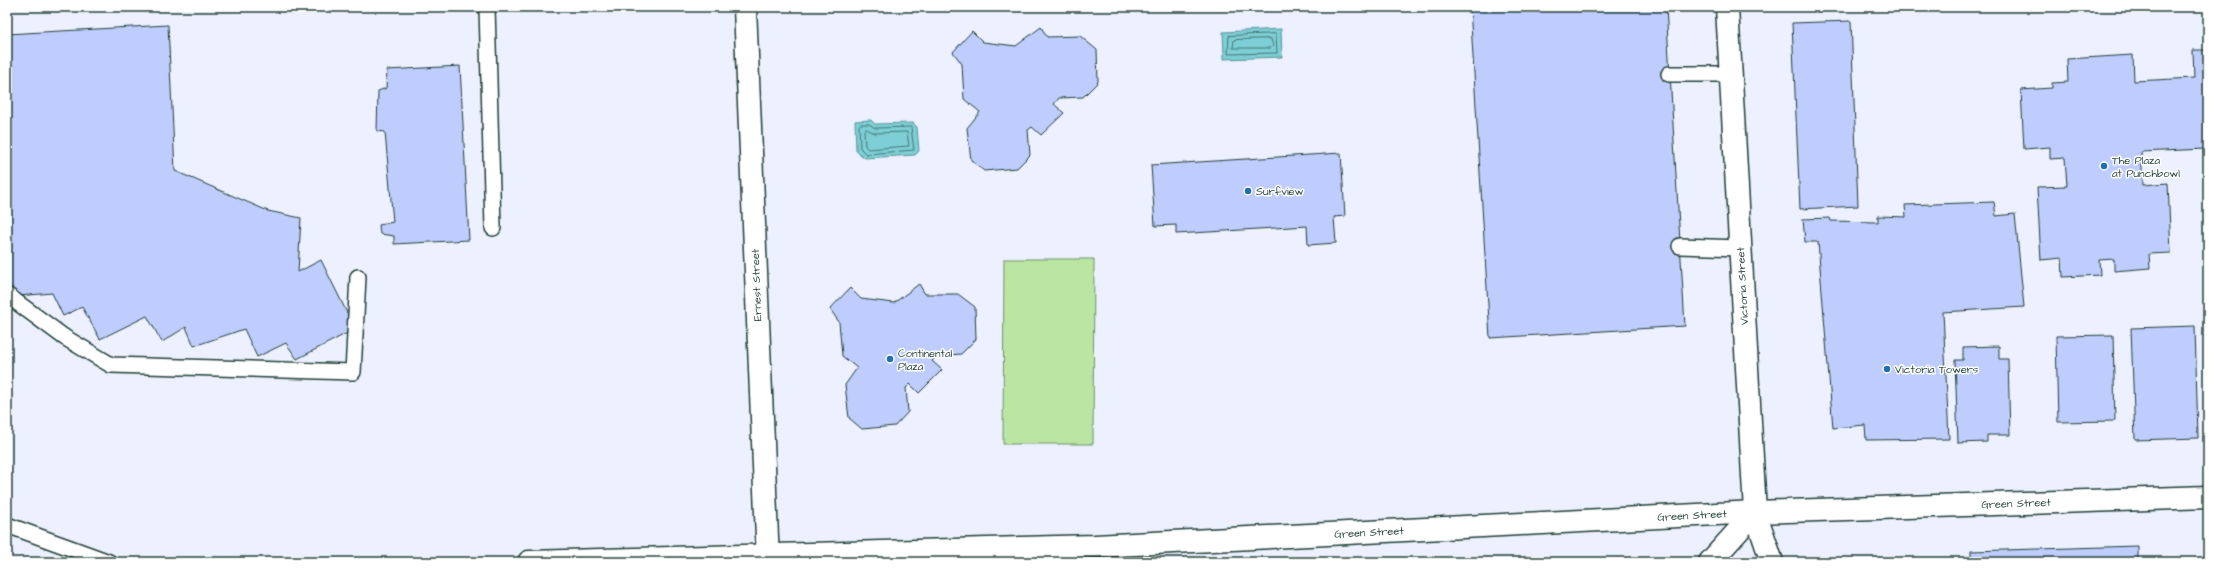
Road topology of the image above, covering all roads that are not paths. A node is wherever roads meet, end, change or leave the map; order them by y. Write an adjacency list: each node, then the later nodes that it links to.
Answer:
1 (486, 7): 6 (lane)
2 (745, 7): 14 (street, Ernest Street)
3 (1727, 7): 5 (street, Victoria Street)
4 (1670, 74): 5 (lane)
5 (1731, 74): 8 (street, Victoria Street)
6 (493, 228)
7 (1680, 246): 8 (lane)
8 (1740, 248): 12 (street, Victoria Street)
9 (358, 277): 10 (lane)
10 (7, 295)
11 (2208, 497): 12 (street, Green Street)
12 (1755, 512): 14 (street, Green Street); 17 (street); 18 (street, Victoria Street)
13 (7, 525): 15 (lane)
14 (768, 559): 16 (street, Green Street)
15 (109, 562)
16 (529, 562)
17 (1710, 562)
18 (1772, 562)

